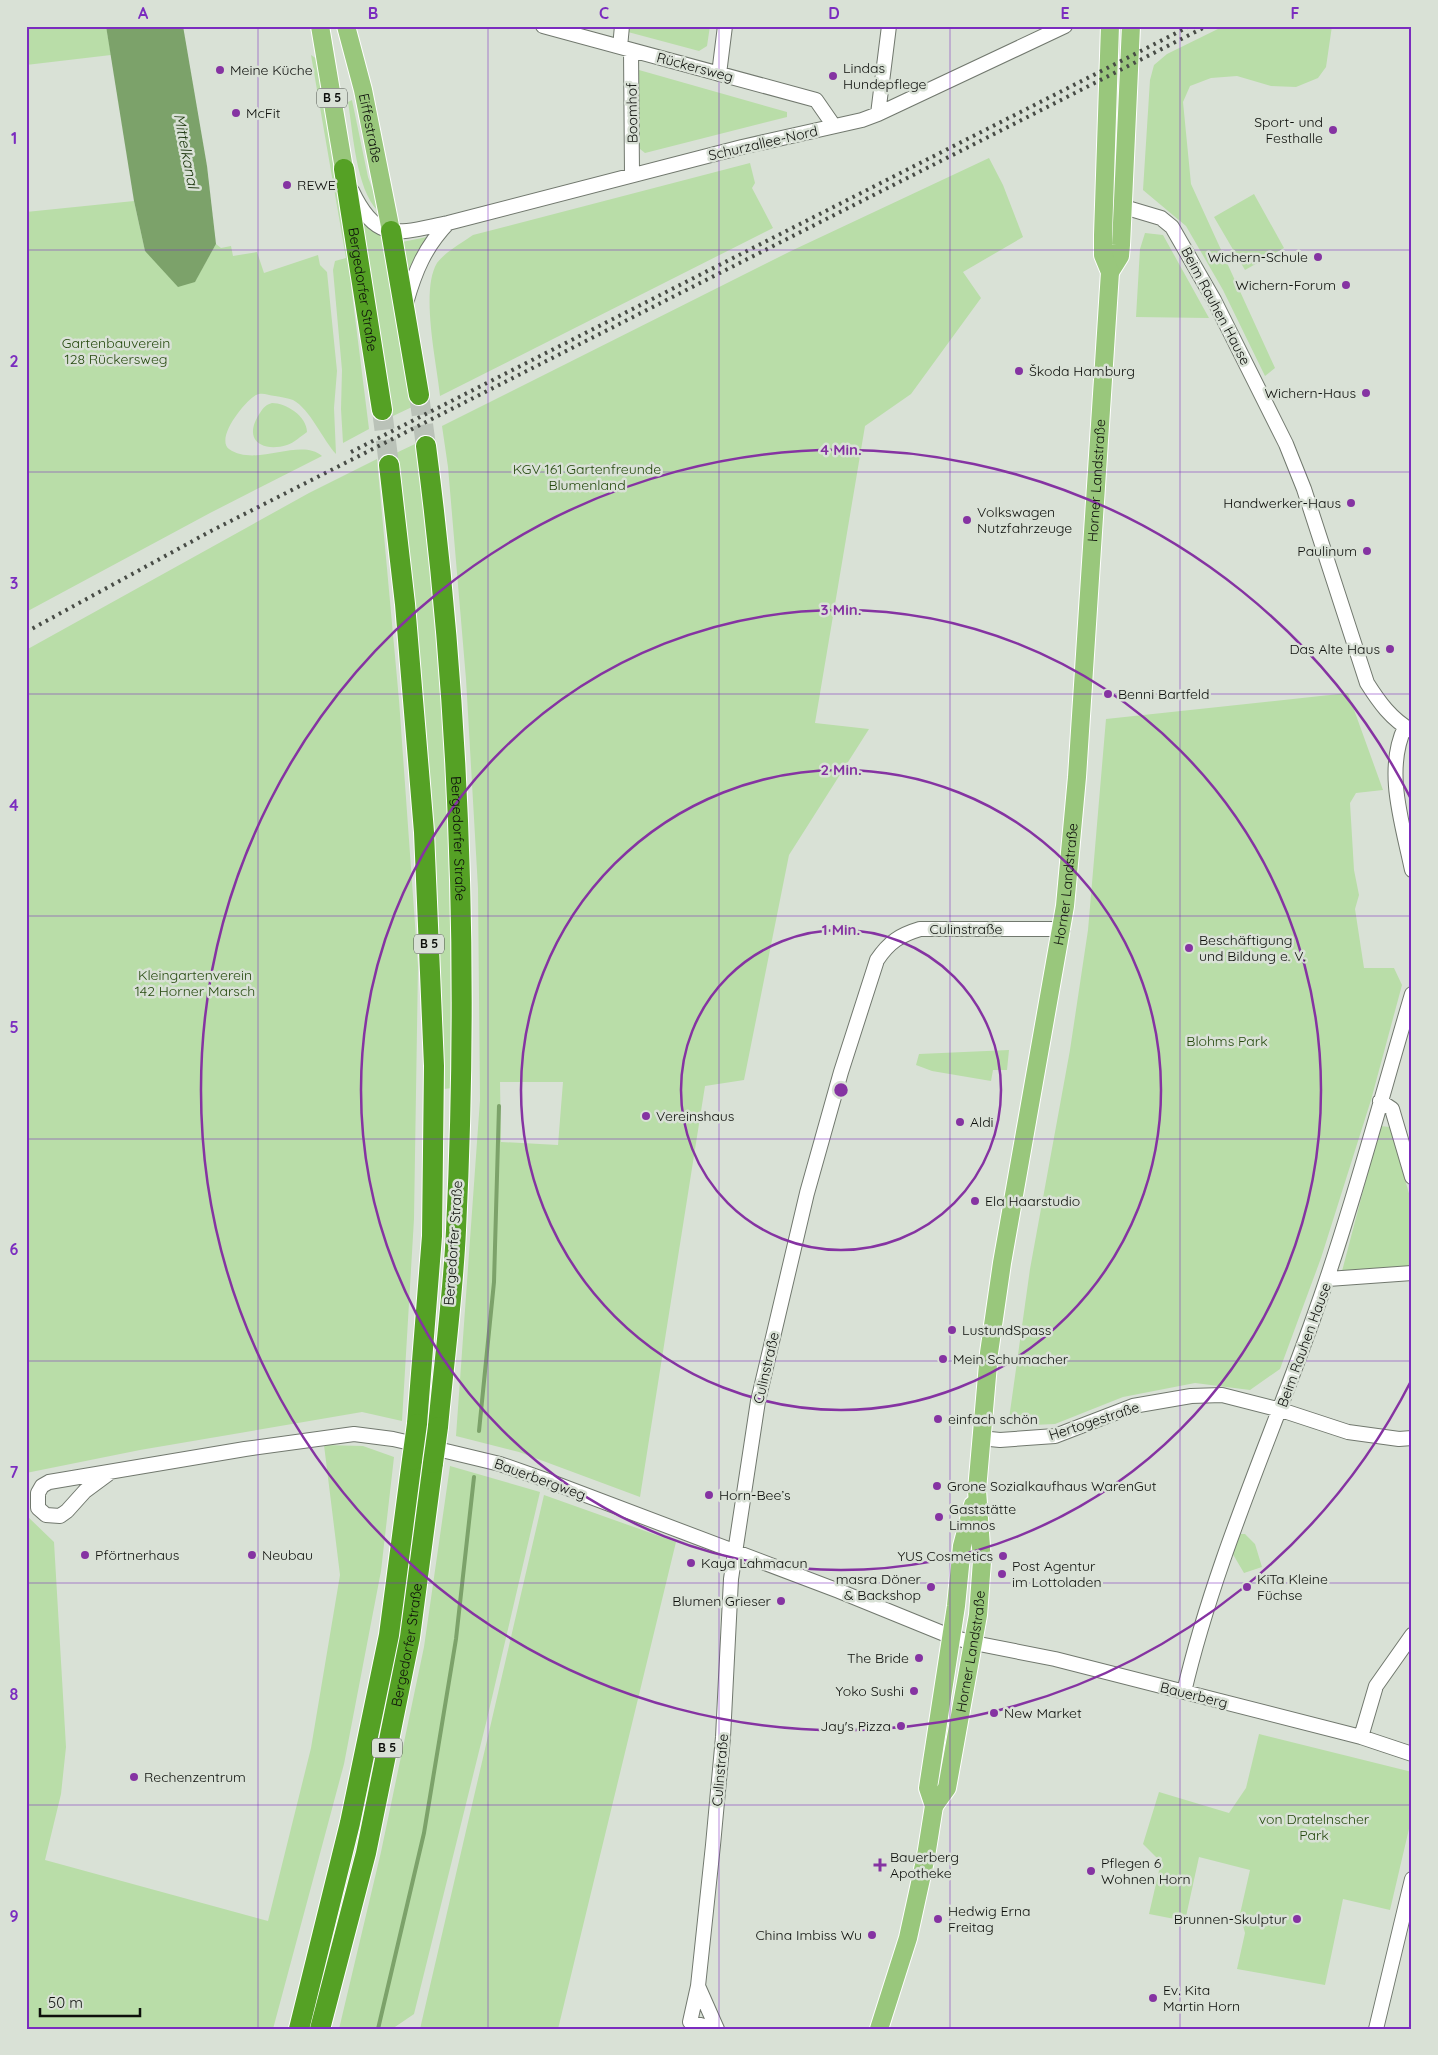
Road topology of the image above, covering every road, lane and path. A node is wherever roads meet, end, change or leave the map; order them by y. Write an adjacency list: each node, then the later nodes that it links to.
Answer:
1 (320, 26): 15 (main road, B 5)
2 (346, 26): 19 (main road, Eiffestraße / B 5)
3 (542, 26): 10 (street, Rückersweg)
4 (622, 26): 10 (street, Boomhof)
5 (725, 26): 11 (street)
6 (889, 26): 12 (street)
7 (1065, 26): 12 (street, Schurzallee-Nord)
8 (1110, 26): 14 (main road, Horner Landstraße)
9 (1131, 26): 17 (main road, Horner Landstraße)
10 (625, 49): 11 (street, Rückersweg); 16 (street, Boomhof)
11 (719, 74): 13 (street, Rückersweg)
12 (878, 114): 13 (street, Schurzallee-Nord)
13 (834, 126): 16 (street, Schurzallee-Nord)
14 (1106, 163): 17 (street); 20 (main road, Horner Landstraße)
15 (344, 169): 19 (street); 23 (highway, Bergedorfer Straße / B 5)
16 (632, 175): 18 (street, Schurzallee-Nord)
17 (1124, 207): 20 (main road, Horner Landstraße); 26 (street, Beim Rauhen Hause)
18 (448, 223): 19 (street, Schurzallee-Nord); 21 (street)
19 (391, 231): 21 (highway, B 5)
20 (1110, 272): 28 (main road, Horner Landstraße)
21 (405, 309): 22 (highway, B 5)
22 (419, 395)
23 (382, 410)
24 (426, 446): 50 (highway, Bergedorfer Straße / B 5, bridge)
25 (389, 464): 49 (highway, Bergedorfer Straße / B 5, bridge)
26 (1409, 729): 27 (street, Beim Rauhen Hause)
27 (1412, 870)
28 (1063, 929): 35 (main road, Horner Landstraße); 39 (street, Culinstraße)
29 (1412, 994): 30 (street, Beim Rauhen Hause)
30 (1380, 1101): 31 (street); 33 (street, Beim Rauhen Hause)
31 (1412, 1176)
32 (1412, 1273): 33 (street)
33 (1328, 1278): 34 (street, Beim Rauhen Hause)
34 (1281, 1410): 35 (street, Hertogestraße); 36 (street, Hertogestraße); 43 (street, Beim Rauhen Hause)
35 (980, 1438): 38 (main road, Horner Landstraße)
36 (1412, 1438)
37 (108, 1474): 37 (street, Bauerbergweg); 39 (street, Bauerbergweg)
38 (978, 1490): 41 (main road, Horner Landstraße); 42 (main road, Horner Landstraße)
39 (736, 1552): 41 (street, Bauerbergweg); 48 (street, Culinstraße)
40 (1412, 1635): 44 (street)
41 (952, 1637): 42 (street, Bauerberg); 46 (main road, Horner Landstraße)
42 (974, 1643): 43 (street, Bauerberg); 46 (main road, Horner Landstraße)
43 (1184, 1692): 44 (street, Bauerberg)
44 (1361, 1737): 45 (street, Bauerberg)
45 (1412, 1754)
46 (934, 1806): 52 (main road, Horner Landstraße)
47 (1412, 1879): 53 (street)
48 (698, 1986): 51 (street, Culinstraße); 51 (street, Culinstraße)
49 (299, 2029)
50 (320, 2029)
51 (716, 2029)
52 (879, 2029)
53 (1376, 2029)

